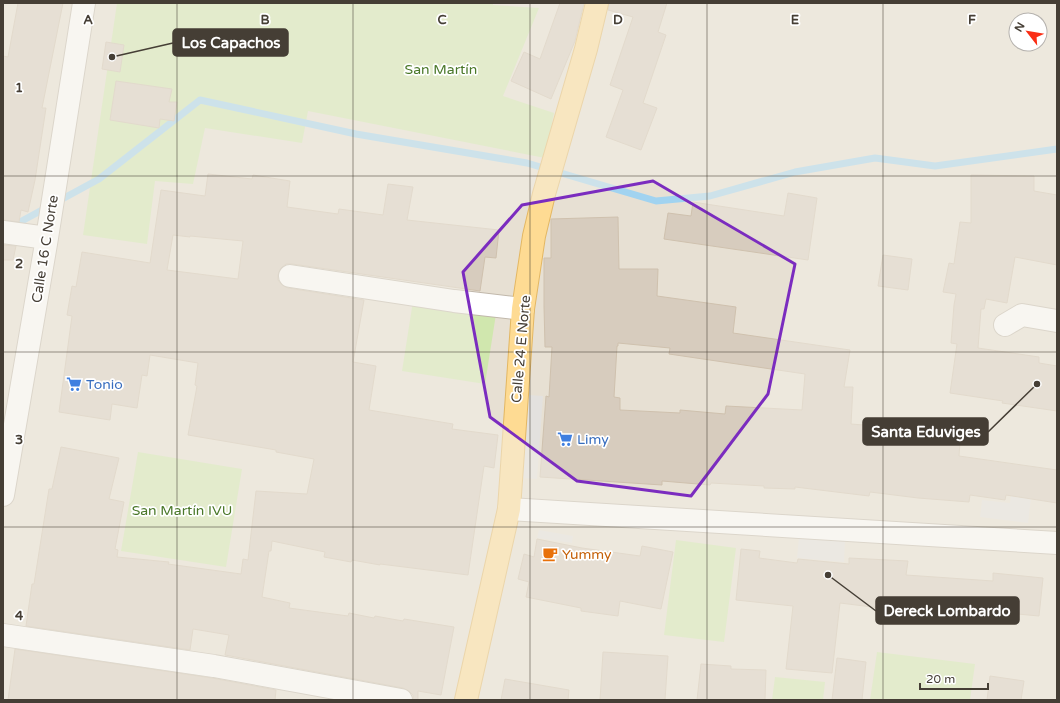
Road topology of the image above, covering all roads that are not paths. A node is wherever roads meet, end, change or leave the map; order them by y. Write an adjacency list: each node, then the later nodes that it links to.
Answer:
1 (84, 3): 3 (street, Calle 16 C Norte)
2 (598, 3): 6 (main road, Calle 24 E Norte)
3 (48, 230): 4 (street); 9 (street, Calle 16 C Norte)
4 (3, 232)
5 (290, 276): 6 (street)
6 (523, 309): 10 (main road, Calle 24 E Norte)
7 (1057, 322): 8 (street)
8 (1006, 325)
9 (3, 495)
10 (509, 509): 11 (street); 14 (main road, Calle 24 E Norte)
11 (1057, 543)
12 (3, 635): 13 (street)
13 (401, 700)
14 (466, 700)

